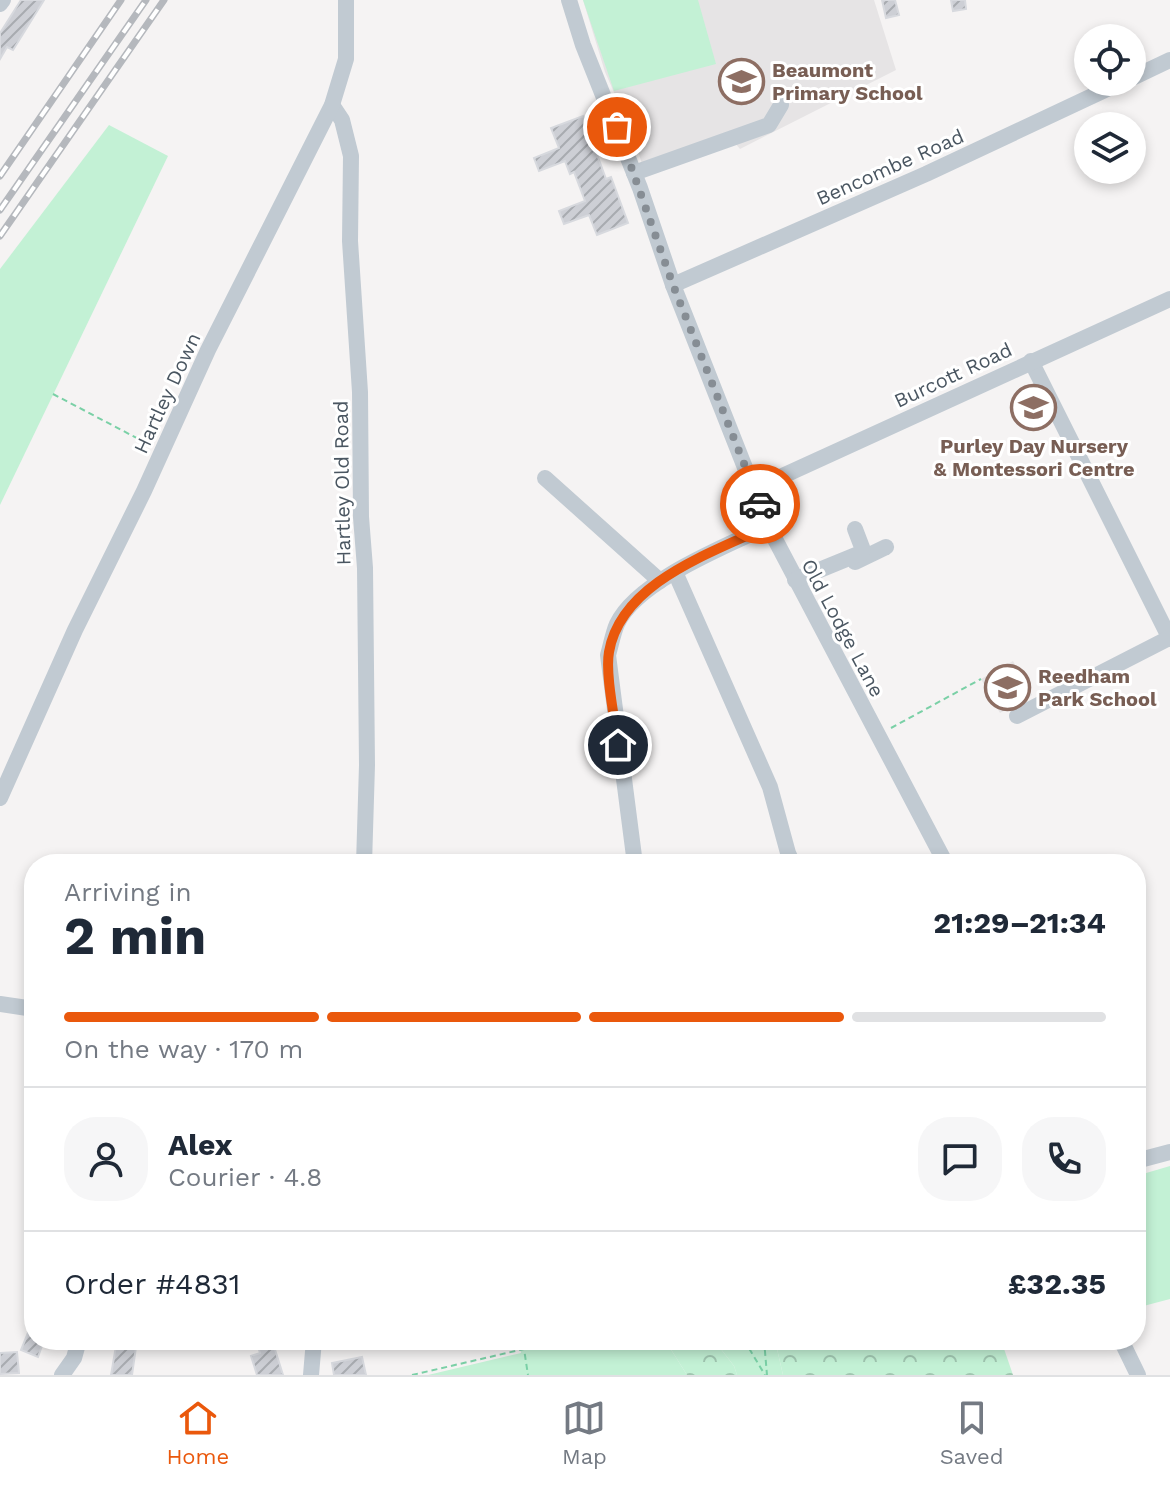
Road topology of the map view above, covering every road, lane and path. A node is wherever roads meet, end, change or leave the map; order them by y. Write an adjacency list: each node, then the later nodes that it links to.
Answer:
1 (346, 0): 6 (street, Hartley Down)
2 (569, 0): 8 (street, Old Lodge Lane)
3 (1170, 60): 4 (street)
4 (1146, 71)
5 (1092, 96): 9 (street, Bencombe Road)
6 (332, 105): 13 (street, Hartley Down); 27 (street, Hartley Old Road)
7 (781, 105): 8 (street)
8 (634, 173): 9 (street, Old Lodge Lane)
9 (673, 285): 15 (street, Old Lodge Lane)
10 (1170, 299): 11 (street, Burcott Road)
11 (1031, 361): 15 (street, Burcott Road); 22 (street)
12 (53, 394): 13 (path)
13 (162, 451): 26 (street, Hartley Down)
14 (545, 478): 20 (street)
15 (754, 489): 16 (street, Old Lodge Lane)
16 (768, 526): 19 (street); 21 (street, Old Lodge Lane)
17 (855, 529): 21 (street)
18 (886, 547): 21 (street)
19 (675, 572): 20 (street); 29 (street)
20 (660, 581): 28 (street)
21 (797, 584): 25 (street, Old Lodge Lane)
22 (1170, 638): 24 (street)
23 (981, 679): 25 (path)
24 (1017, 716)
25 (877, 736): 30 (street, Old Lodge Lane)
26 (0, 798)
27 (364, 854)
28 (634, 854)
29 (790, 854)
30 (941, 854)
31 (0, 1004): 32 (street)
32 (24, 1008)
33 (1170, 1152): 34 (street)
34 (1146, 1158)
35 (76, 1350): 42 (street)
36 (313, 1350): 43 (street)
37 (520, 1350): 44 (path)
38 (524, 1350): 45 (path)
39 (752, 1350): 46 (path)
40 (765, 1350): 46 (path)
41 (1126, 1350): 47 (street)
42 (62, 1375)
43 (311, 1375)
44 (412, 1375)
45 (528, 1375)
46 (766, 1375)
47 (1138, 1375)

